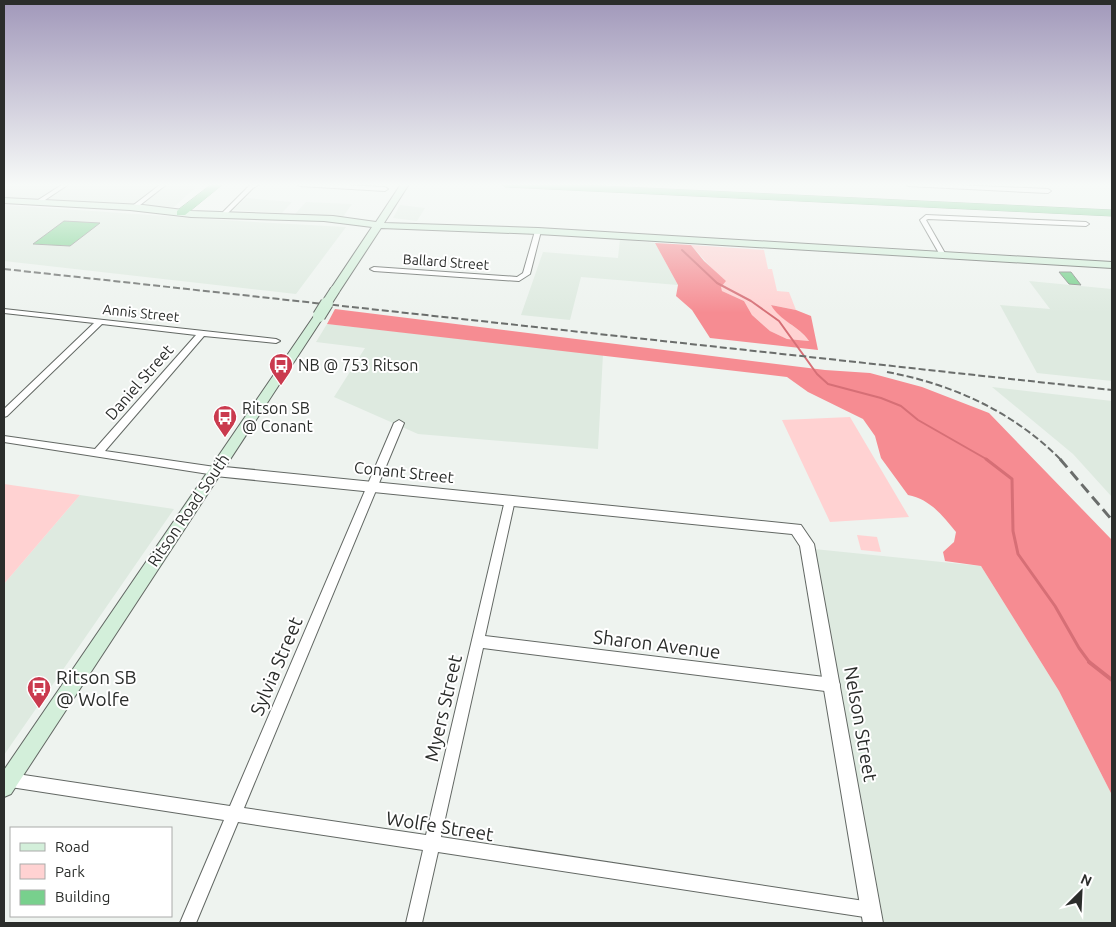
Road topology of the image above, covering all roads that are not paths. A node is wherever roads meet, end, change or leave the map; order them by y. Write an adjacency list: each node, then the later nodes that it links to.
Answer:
1 (377, 227): 16 (main road, Ritson Road South, bridge)
2 (452, 227): 4 (main road)
3 (927, 227): 5 (street)
4 (538, 231): 5 (main road); 7 (street, Ballard Street)
5 (943, 255): 6 (main road)
6 (1112, 264)
7 (374, 269)
8 (5, 313): 9 (street, Annis Street)
9 (102, 322): 10 (street, Annis Street); 12 (street)
10 (203, 332): 11 (street, Annis Street); 15 (street, Daniel Street)
11 (276, 340)
12 (4, 414)
13 (399, 423): 17 (street, Sylvia Street)
14 (4, 439): 15 (street, Conant Street)
15 (98, 452): 16 (street, Conant Street)
16 (214, 471): 17 (street, Conant Street); 22 (main road, Ritson Road South)
17 (372, 486): 18 (street, Conant Street); 23 (street, Sylvia Street)
18 (510, 500): 19 (street, Conant Street); 20 (street, Myers Street)
19 (801, 534): 21 (street, Nelson Street)
20 (478, 641): 21 (street, Sharon Avenue); 24 (street, Myers Street)
21 (833, 685): 25 (street, Nelson Street)
22 (5, 782): 23 (street, Wolfe Street)
23 (234, 814): 24 (street, Wolfe Street); 26 (street, Sylvia Street)
24 (431, 845): 25 (street, Wolfe Street); 27 (street, Myers Street)
25 (872, 917)
26 (188, 923)
27 (414, 923)

